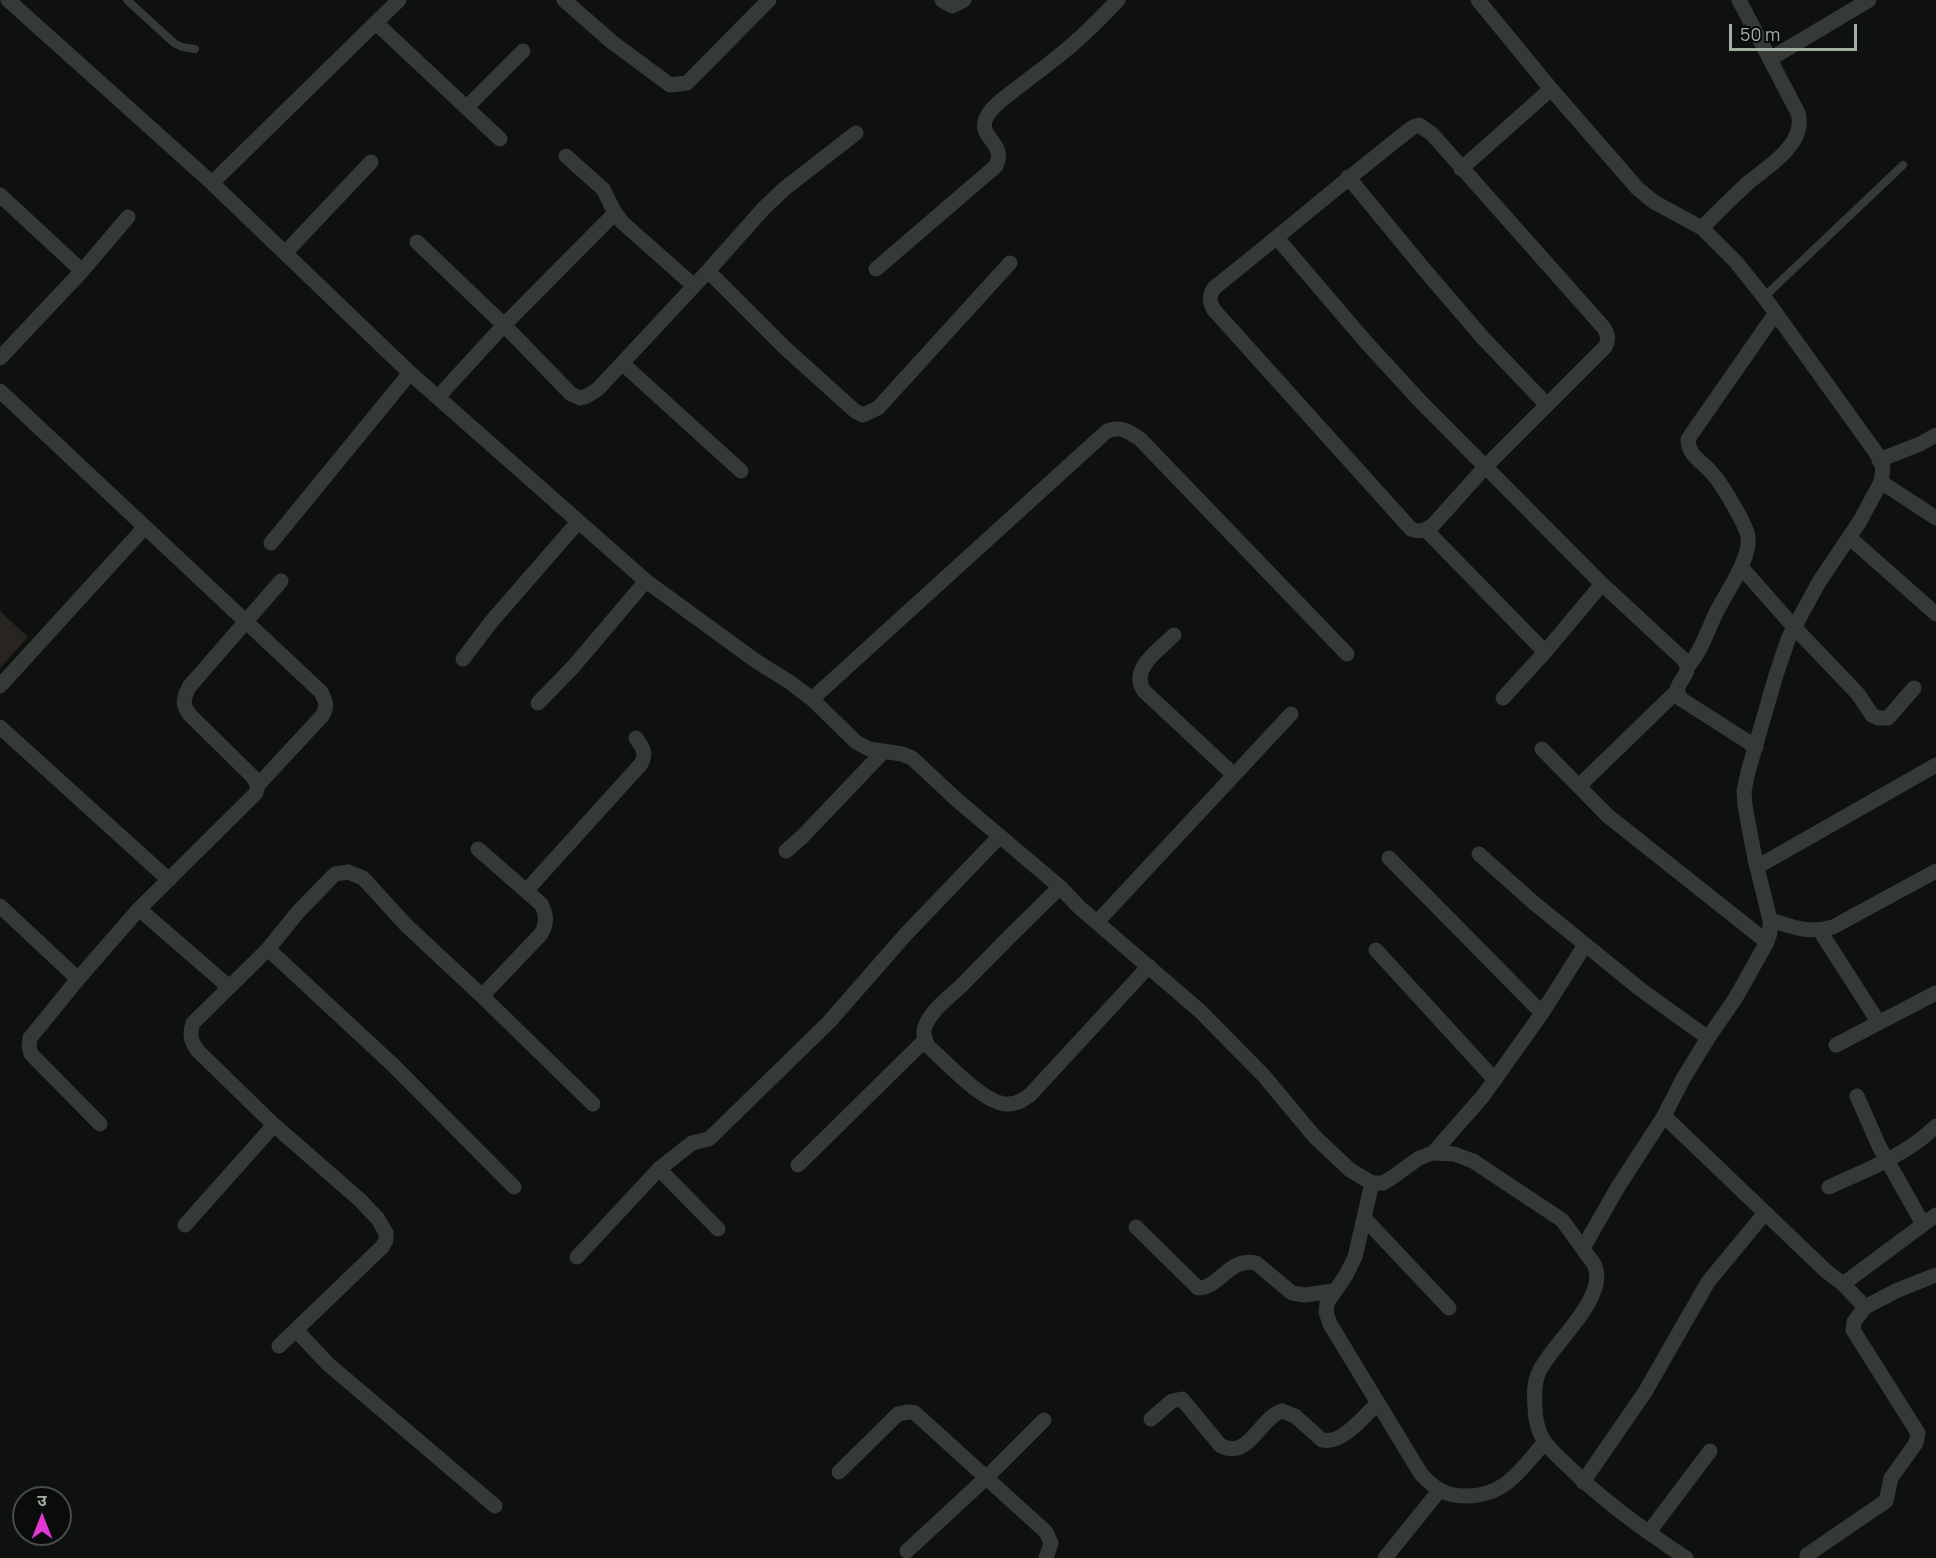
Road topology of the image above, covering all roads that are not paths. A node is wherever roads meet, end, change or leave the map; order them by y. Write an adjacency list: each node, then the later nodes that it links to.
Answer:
1 (8, 0): 25 (street)
2 (127, 0): 13 (lane)
3 (399, 0): 12 (street)
4 (564, 0): 5 (street)
5 (769, 0)
6 (942, 0): 7 (street)
7 (964, 0)
8 (1118, 0): 34 (street)
9 (1478, 0): 16 (street)
10 (1739, 0): 15 (street)
11 (1869, 0): 15 (street)
12 (376, 23): 17 (street); 25 (street)
13 (195, 49)
14 (522, 51): 17 (street)
15 (1770, 59): 29 (street)
16 (1551, 89): 23 (street); 29 (street)
17 (467, 107): 19 (street)
18 (856, 133): 36 (street)
19 (500, 139)
20 (566, 156): 27 (street)
21 (371, 162): 32 (street)
22 (1903, 165): 38 (lane)
23 (1461, 169): 24 (street); 46 (street)
24 (1348, 177): 30 (street); 46 (street)
25 (212, 183): 32 (street)
26 (0, 195): 35 (street)
27 (615, 213): 37 (street); 40 (street)
28 (128, 217): 35 (street)
29 (1702, 228): 38 (street)
30 (1277, 238): 49 (street); 55 (street)
31 (417, 242): 40 (street)
32 (285, 253): 43 (street)
33 (1010, 263): 36 (street)
34 (876, 269)
35 (82, 271): 41 (street)
36 (708, 271): 37 (street)
37 (693, 285): 42 (street)
38 (1764, 297): 39 (street)
39 (1774, 314): 48 (street); 58 (street)
40 (504, 325): 42 (street); 45 (street)
41 (0, 358)
42 (623, 364): 50 (street)
43 (410, 373): 45 (street); 57 (street)
44 (0, 391): 54 (street)
45 (438, 397): 53 (street)
46 (1548, 405): 49 (street)
47 (1936, 435): 48 (street)
48 (1879, 460): 51 (street)
49 (1486, 466): 55 (street); 61 (street)
50 (741, 471)
51 (1881, 482): 52 (street); 56 (street)
52 (1936, 518)
53 (578, 522): 60 (street); 68 (street)
54 (145, 527): 63 (street); 70 (street)
55 (1426, 530): 66 (street)
56 (1850, 538): 62 (street); 64 (street)
57 (271, 543)
58 (1741, 567): 64 (street); 69 (street)
59 (281, 581): 63 (street)
60 (646, 581): 74 (street); 75 (street)
61 (1602, 584): 66 (street); 69 (street)
62 (1936, 614)
63 (245, 622): 84 (street); 84 (street)
64 (1794, 627): 71 (street); 79 (street)
65 (1174, 635): 83 (street)
66 (1545, 652): 73 (street)
67 (1347, 654): 74 (street)
68 (463, 659)
69 (1688, 666): 72 (street)
70 (0, 686)
71 (1914, 687)
72 (1677, 691): 79 (street); 85 (street)
73 (1503, 698)
74 (812, 699): 81 (street)
75 (538, 703)
76 (1291, 714): 83 (street)
77 (0, 727): 93 (street)
78 (636, 738): 95 (street)
79 (1756, 747): 91 (street)
80 (1542, 749): 85 (street)
81 (883, 752): 86 (street); 88 (street)
82 (1936, 765): 91 (street)
83 (1233, 774): 99 (street)
84 (258, 785): 93 (street)
85 (1579, 786): 101 (street)
86 (999, 837): 94 (street); 125 (street)
87 (478, 849): 95 (street)
88 (786, 851)
89 (1479, 854): 102 (street)
90 (1389, 858): 110 (street)
91 (1757, 867): 98 (street)
92 (1936, 871): 100 (street)
93 (169, 879): 97 (street)
94 (1060, 887): 99 (street); 113 (street)
95 (526, 891): 109 (street)
96 (0, 906): 106 (street)
97 (139, 909): 106 (street); 107 (street)
98 (1770, 920): 100 (street); 101 (street)
99 (1098, 921): 105 (street)
100 (1820, 931): 111 (street)
101 (1767, 942): 112 (street)
102 (1585, 945): 110 (street); 112 (street)
103 (268, 949): 107 (street); 109 (street); 127 (street)
104 (1376, 950): 115 (street)
105 (1149, 966): 113 (street); 126 (street)
106 (78, 979): 119 (street)
107 (229, 987): 120 (street)
108 (1936, 993): 111 (street)
109 (482, 996): 117 (street)
110 (1542, 1013): 115 (street)
111 (1879, 1023): 114 (street)
112 (1708, 1038): 118 (street)
113 (925, 1040): 124 (street)
114 (1836, 1046)
115 (1495, 1080): 122 (street)
116 (1857, 1096): 123 (street)
117 (593, 1104)
118 (1664, 1116): 129 (street); 135 (street)
119 (100, 1124)
120 (274, 1125): 132 (street); 142 (street)
121 (1936, 1126): 123 (street)
122 (1433, 1153): 126 (street); 135 (street)
123 (1887, 1160): 128 (street); 131 (street)
124 (798, 1165)
125 (659, 1170): 134 (street); 136 (street)
126 (1372, 1182): 130 (street)
127 (514, 1187)
128 (1829, 1187)
129 (1765, 1213): 138 (street); 151 (street)
130 (1364, 1218): 139 (street); 141 (street)
131 (1930, 1219): 138 (street)
132 (185, 1225)
133 (1136, 1227): 139 (street)
134 (718, 1229)
135 (1583, 1248): 147 (street)
136 (577, 1257)
137 (1936, 1275): 140 (street)
138 (1843, 1284): 140 (street)
139 (1334, 1291): 144 (street)
140 (1865, 1307): 157 (street)
141 (1449, 1308)
142 (296, 1330): 143 (street); 153 (street)
143 (279, 1347)
144 (1378, 1403): 145 (street); 152 (street)
145 (1151, 1419)
146 (1044, 1420): 150 (street)
147 (1545, 1442): 151 (street); 152 (street)
148 (1710, 1451): 154 (street)
149 (839, 1473): 150 (street)
150 (986, 1478): 155 (street); 158 (street)
151 (1583, 1482): 154 (street)
152 (1439, 1491): 156 (street)
153 (495, 1506)
154 (1649, 1532): 159 (street)
155 (907, 1551)
156 (1389, 1557)
157 (1806, 1557)
158 (1046, 1558)
159 (1686, 1558)

